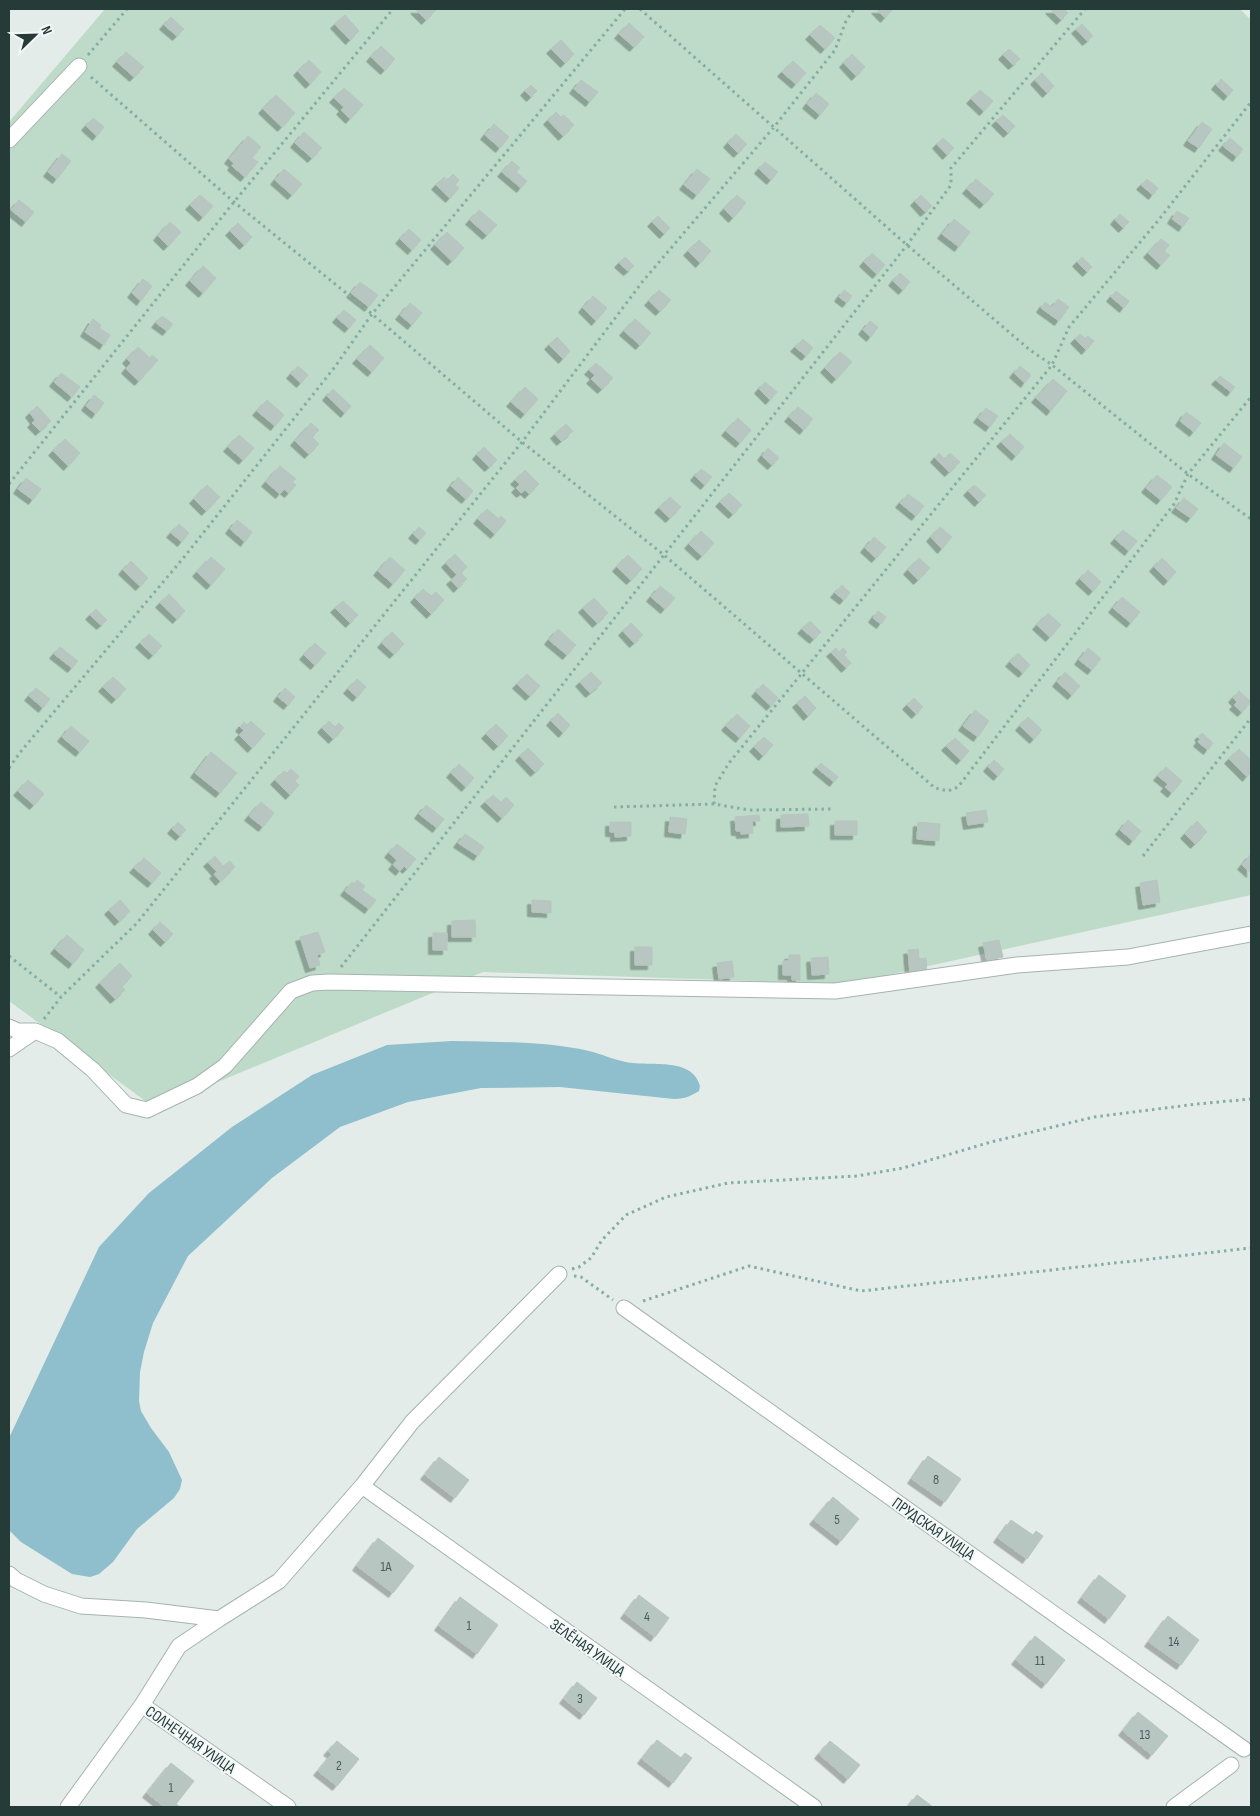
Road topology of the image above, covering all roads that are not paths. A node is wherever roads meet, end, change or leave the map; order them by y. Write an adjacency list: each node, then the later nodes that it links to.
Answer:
1 (79, 66): 2 (street)
2 (9, 140)
3 (1251, 934): 5 (street)
4 (9, 1028): 5 (street)
5 (35, 1031): 6 (street)
6 (9, 1049)
7 (559, 1274): 9 (street, СОЛНЕЧНАЯ УЛИЦА)
8 (624, 1308): 13 (street, ПРУДСКАЯ УЛИЦА)
9 (362, 1486): 11 (street, СОЛНЕЧНАЯ УЛИЦА); 17 (street, ЗЕЛЁНАЯ УЛИЦА)
10 (9, 1574): 11 (street)
11 (220, 1619): 12 (street, СОЛНЕЧНАЯ УЛИЦА)
12 (142, 1705): 15 (street); 16 (street, СОЛНЕЧНАЯ УЛИЦА)
13 (1244, 1749)
14 (1231, 1765): 18 (street)
15 (68, 1807)
16 (288, 1807)
17 (814, 1807)
18 (1174, 1807)

